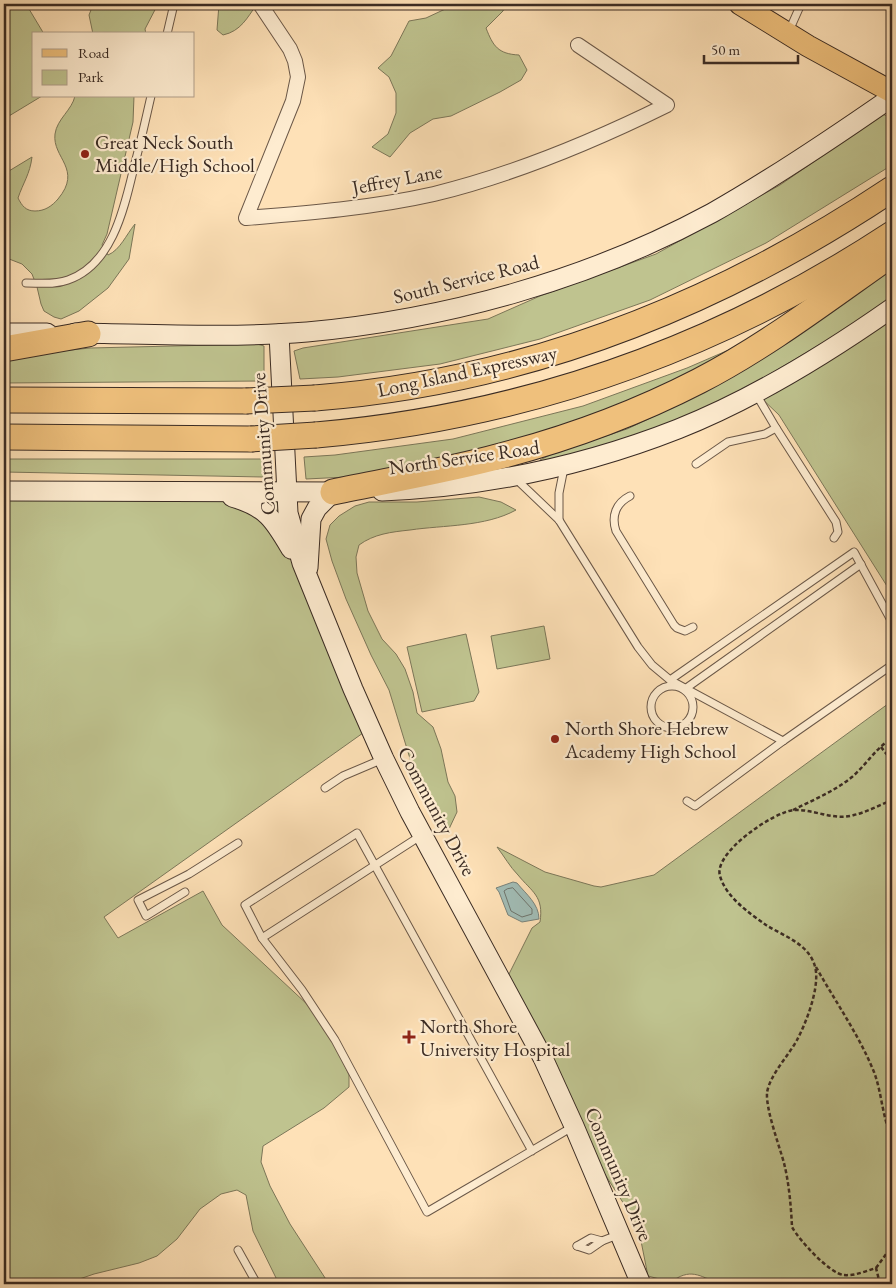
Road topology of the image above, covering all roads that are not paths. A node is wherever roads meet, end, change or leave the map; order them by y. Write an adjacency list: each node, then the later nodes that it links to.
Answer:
1 (174, 4): 5 (lane)
2 (260, 4): 7 (street, Jeffrey Lane)
3 (740, 4): 6 (main road)
4 (801, 4): 6 (lane)
5 (167, 32)
6 (787, 34): 8 (main road)
7 (578, 46)
8 (892, 92)
9 (892, 97): 18 (main road, South Service Road)
10 (151, 98): 14 (lane)
11 (892, 189): 21 (highway, Long Island Expressway, bridge)
12 (892, 234): 23 (highway, Long Island Expressway, bridge)
13 (892, 254): 30 (highway)
14 (26, 283)
15 (892, 308): 20 (main road, North Service Road)
16 (4, 333): 17 (main road, South Service Road)
17 (88, 334): 18 (main road, South Service Road); 19 (highway)
18 (279, 334): 29 (main road, Community Drive)
19 (4, 349)
20 (756, 393): 22 (lane); 25 (main road, North Service Road)
21 (4, 400)
22 (776, 428): 24 (lane); 33 (lane)
23 (4, 437)
24 (696, 464)
25 (564, 465): 26 (main road, North Service Road); 32 (lane)
26 (514, 476): 30 (main road, North Service Road); 32 (lane)
27 (4, 491): 28 (main road, North Service Road)
28 (212, 492): 29 (main road, North Service Road); 35 (main road)
29 (287, 492): 30 (main road, North Service Road); 35 (main road, Community Drive)
30 (333, 492): 35 (main road)
31 (630, 496): 37 (lane)
32 (559, 520): 39 (lane)
33 (834, 538)
34 (861, 564): 36 (lane); 39 (lane); 40 (lane)
35 (307, 576): 42 (main road, Community Drive)
36 (892, 622)
37 (693, 627)
38 (892, 665): 41 (lane)
39 (670, 680): 40 (lane)
40 (685, 689): 40 (lane); 41 (lane)
41 (783, 742): 44 (lane)
42 (384, 759): 43 (lane); 45 (main road, Community Drive)
43 (325, 788)
44 (687, 801)
45 (422, 834): 47 (lane); 50 (main road, Community Drive)
46 (238, 843): 48 (lane)
47 (375, 866): 49 (lane); 49 (lane); 51 (lane)
48 (185, 892)
49 (262, 938): 51 (lane)
50 (574, 1126): 51 (lane); 52 (main road, Community Drive)
51 (532, 1151)
52 (620, 1234): 53 (lane); 56 (main road, Community Drive)
53 (602, 1241)
54 (238, 1250): 55 (lane)
55 (257, 1284)
56 (641, 1284)

